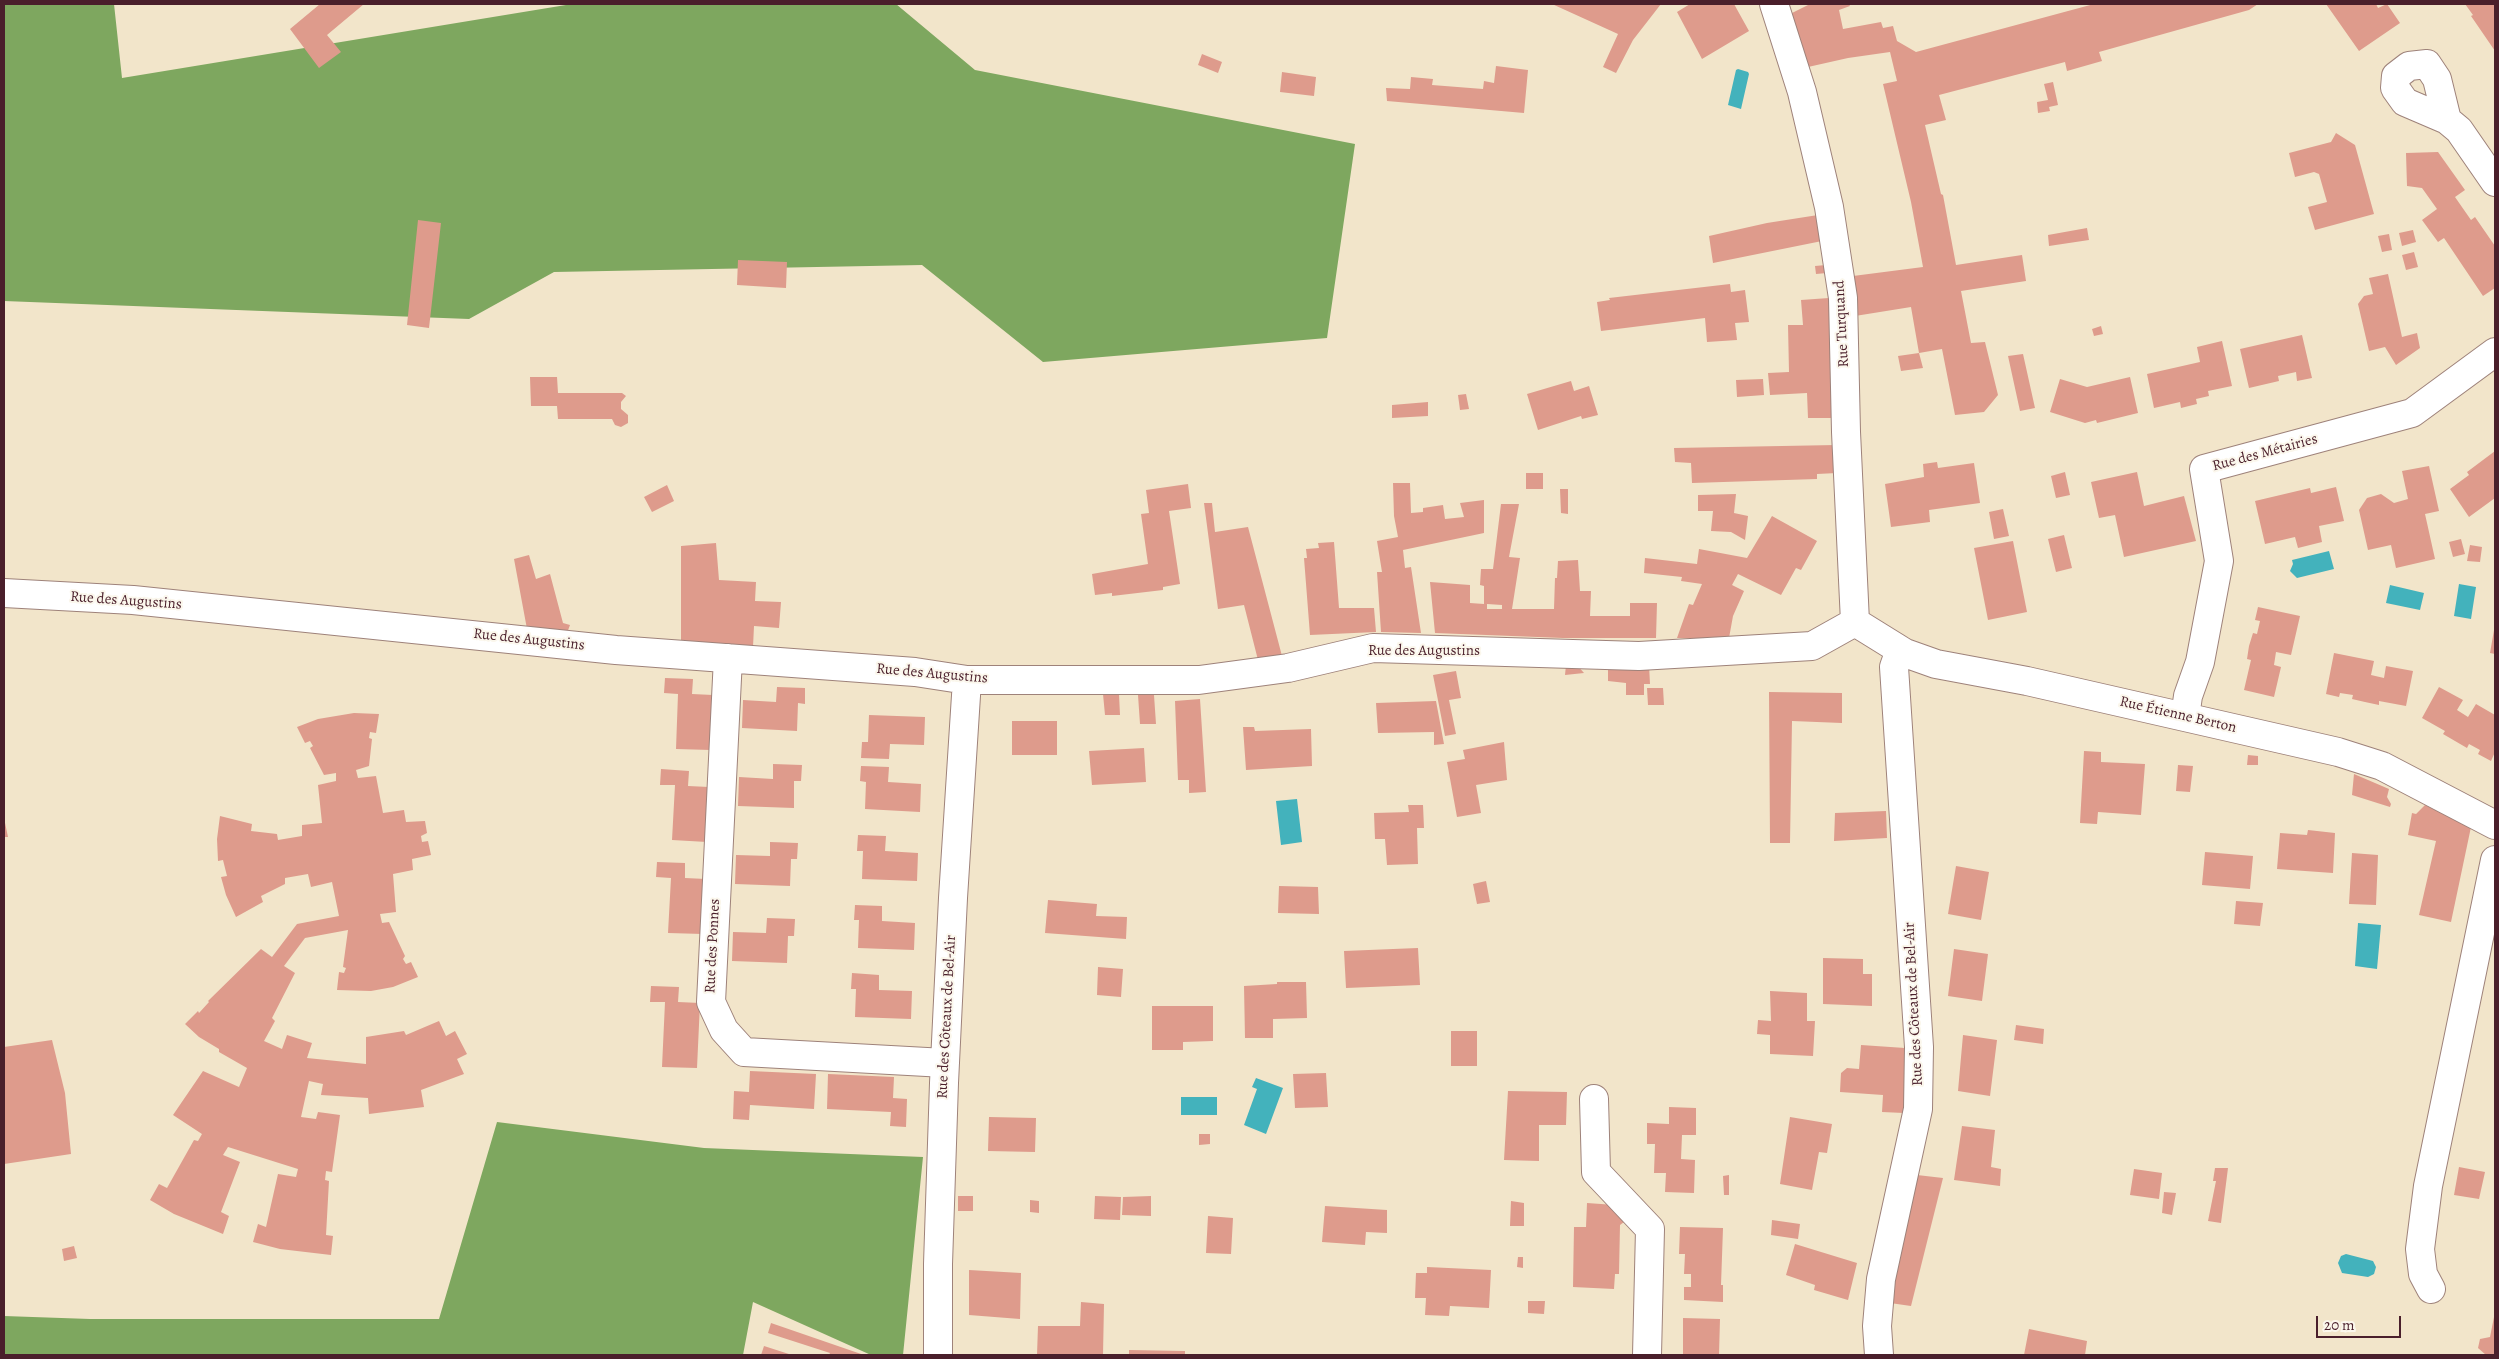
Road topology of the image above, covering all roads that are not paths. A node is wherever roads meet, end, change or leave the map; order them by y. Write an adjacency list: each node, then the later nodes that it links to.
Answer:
1 (1779, 5): 6 (street, Rue Turquand)
2 (2447, 120): 3 (street)
3 (2495, 182)
4 (2495, 352): 10 (street, Rue des Métairies)
5 (4, 593): 8 (street, Rue des Augustins)
6 (1855, 622): 7 (street, Rue Étienne Berton); 9 (street, Rue des Augustins)
7 (1900, 650): 10 (street, Rue Étienne Berton); 18 (street, Rue des Côteaux de Bel-Air)
8 (728, 658): 9 (street, Rue des Augustins); 13 (street, Rue des Ponnes)
9 (967, 680): 13 (street, Rue des Côteaux de Bel-Air)
10 (2185, 717): 11 (street, Rue Étienne Berton)
11 (2495, 825)
12 (2495, 860): 15 (street)
13 (945, 1063): 16 (street, Rue des Côteaux de Bel-Air)
14 (1594, 1099): 17 (street)
15 (2431, 1288)
16 (938, 1355)
17 (1647, 1355)
18 (1879, 1355)

